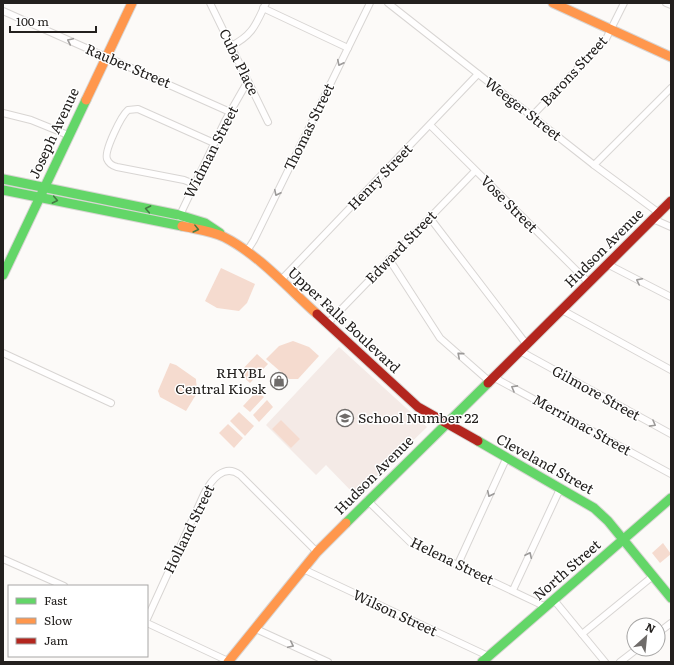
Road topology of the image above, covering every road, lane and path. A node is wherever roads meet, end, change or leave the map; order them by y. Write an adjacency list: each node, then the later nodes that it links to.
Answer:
1 (132, 3): 15 (main road, Joseph Avenue)
2 (210, 3): 12 (street, Cuba Place)
3 (370, 3): 13 (street, Thomas Street)
4 (388, 3): 16 (street, Weeger Street)
5 (553, 3): 11 (main road)
6 (624, 3): 11 (street, Barons Street)
7 (666, 3): 9 (street)
8 (264, 6): 12 (street); 13 (street)
9 (671, 6)
10 (3, 11): 15 (street, Rauber Street, one-way to 10)
11 (612, 30): 14 (main road); 21 (street, Barons Street)
12 (231, 46): 17 (street, Cuba Place)
13 (348, 48): 40 (street, Thomas Street, one-way to 40)
14 (671, 57)
15 (105, 58): 19 (street, Rauber Street); 24 (main road, Joseph Avenue)
16 (478, 74): 21 (street, Weeger Street); 23 (street, Henry Street)
17 (249, 83): 19 (street, Widman Street); 22 (street, Cuba Place)
18 (671, 88): 26 (street)
19 (230, 112): 25 (street, Widman Street)
20 (3, 113): 24 (street)
21 (532, 116): 26 (street, Weeger Street)
22 (268, 122)
23 (430, 125): 27 (street, Vose Street); 44 (street, Henry Street)
24 (68, 135): 30 (main road, Joseph Avenue)
25 (214, 143): 29 (street, Widman Street); 29 (street)
26 (594, 165): 35 (street, Weeger Street)
27 (475, 171): 36 (street, Edward Street); 45 (street, Vose Street)
28 (3, 179): 30 (main road, Upper Falls Boulevard)
29 (194, 184): 34 (street, Widman Street)
30 (44, 188): 32 (main road, Joseph Avenue); 34 (main road, Upper Falls Boulevard, one-way to 30)
31 (3, 190): 32 (main road, Upper Falls Boulevard)
32 (40, 197): 37 (main road, Upper Falls Boulevard, one-way to 37); 43 (main road, Joseph Avenue)
33 (671, 201): 35 (main road, Hudson Avenue)
34 (180, 215): 37 (street, Widman Street); 39 (main road, Upper Falls Boulevard)
35 (656, 216): 38 (street, Weeger Street); 42 (main road, Hudson Avenue)
36 (430, 218): 41 (street, Edward Street); 49 (street)
37 (177, 225): 39 (main road, Upper Falls Boulevard, one-way to 39)
38 (671, 227)
39 (223, 236): 40 (main road, Upper Falls Boulevard)
40 (247, 250): 44 (main road, Upper Falls Boulevard)
41 (389, 260): 48 (street, Edward Street); 53 (street, Merrimac Street, one-way to 41)
42 (607, 264): 45 (main road, Hudson Avenue); 46 (street, one-way to 42)
43 (3, 275)
44 (281, 280): 48 (main road, Upper Falls Boulevard)
45 (589, 283): 47 (main road, Hudson Avenue)
46 (671, 297)
47 (562, 310): 49 (main road, Hudson Avenue); 52 (street)
48 (328, 324): 55 (main road, Upper Falls Boulevard)
49 (527, 345): 50 (main road, Hudson Avenue)
50 (520, 351): 53 (main road, Hudson Avenue); 56 (street, Gilmore Street, one-way to 56)
51 (3, 353): 54 (street)
52 (671, 370)
53 (491, 379): 55 (main road, Hudson Avenue); 58 (street, Merrimac Street, one-way to 53)
54 (111, 403)
55 (445, 424): 57 (main road, Cleveland Street); 61 (main road, Hudson Avenue)
56 (671, 434)
57 (506, 459): 59 (main road, Cleveland Street); 65 (street, one-way to 65)
58 (671, 474)
59 (560, 489): 62 (main road, Cleveland Street); 69 (street, one-way to 59)
60 (671, 498): 62 (main road, North Street)
61 (368, 500): 63 (main road, Hudson Avenue); 65 (street, Helena Street)
62 (623, 539): 67 (main road, Cleveland Street); 71 (main road, North Street)
63 (317, 552): 66 (main road, Hudson Avenue); 73 (street, Holland Street)
64 (3, 559): 68 (street)
65 (458, 564): 69 (street, Helena Street)
66 (303, 570): 75 (main road, Hudson Avenue); 77 (street, Wilson Street)
67 (653, 576): 70 (main road, Cleveland Street); 76 (street)
68 (62, 585)
69 (513, 590): 72 (street, Helena Street)
70 (671, 598)
71 (554, 600): 72 (main road, North Street); 76 (street)
72 (546, 607): 77 (main road, North Street)
73 (148, 617)
74 (148, 623): 78 (street)
75 (256, 629): 78 (main road, Hudson Avenue); 79 (street, one-way to 79)
76 (582, 634): 80 (street)
77 (485, 659)
78 (228, 662)
79 (328, 662)
80 (605, 662)

